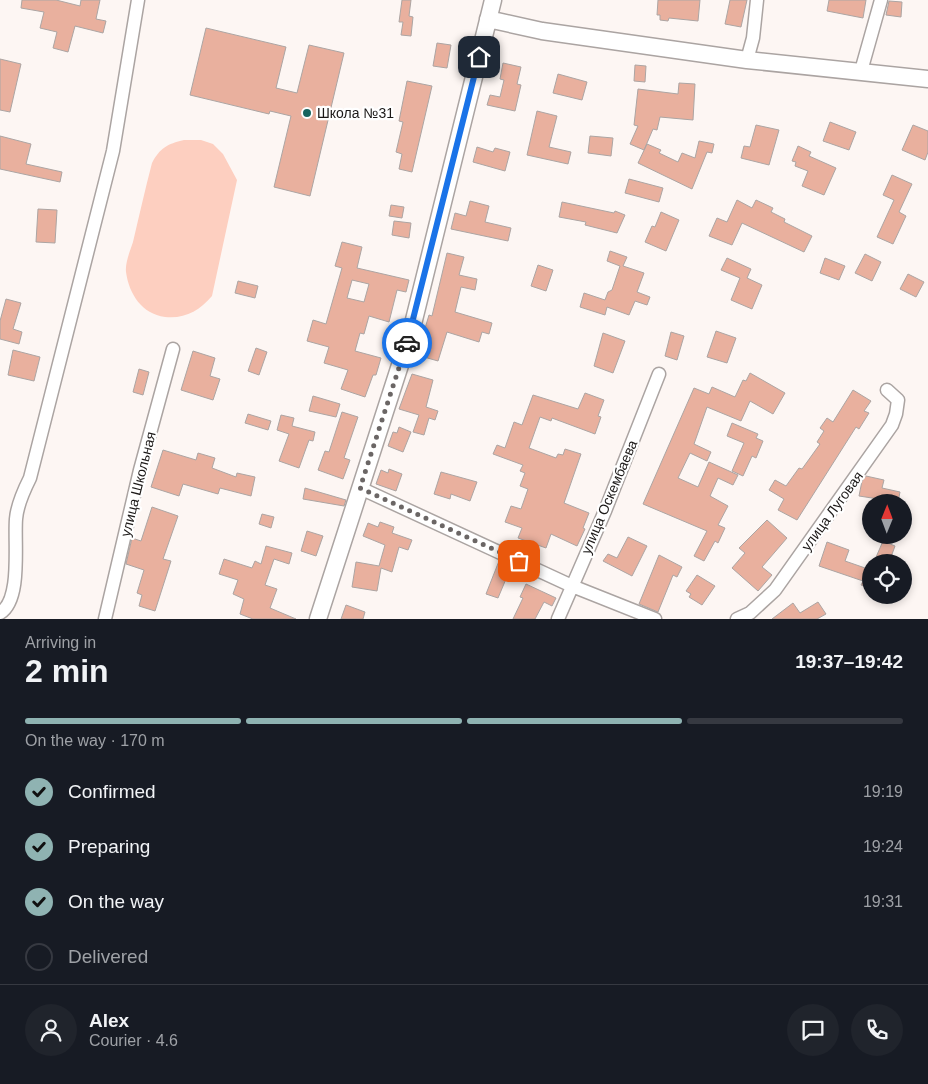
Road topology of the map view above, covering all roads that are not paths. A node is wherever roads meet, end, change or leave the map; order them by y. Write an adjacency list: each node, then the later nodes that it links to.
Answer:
1 (138, 0): 14 (street)
2 (493, 0): 5 (main road)
3 (756, 0): 6 (street)
4 (881, 0): 7 (street)
5 (488, 19): 6 (main road); 12 (main road)
6 (747, 60): 7 (main road)
7 (862, 71): 8 (main road)
8 (928, 79)
9 (173, 349): 15 (street, улица Школьная)
10 (659, 374): 13 (street, улица Оскембаева)
11 (887, 390): 19 (street, улица Луговая)
12 (360, 488): 13 (street); 16 (main road)
13 (572, 586): 17 (street, улица Оскембаева); 18 (street)
14 (0, 613)
15 (104, 619)
16 (318, 619)
17 (558, 619)
18 (655, 619)
19 (737, 619)

